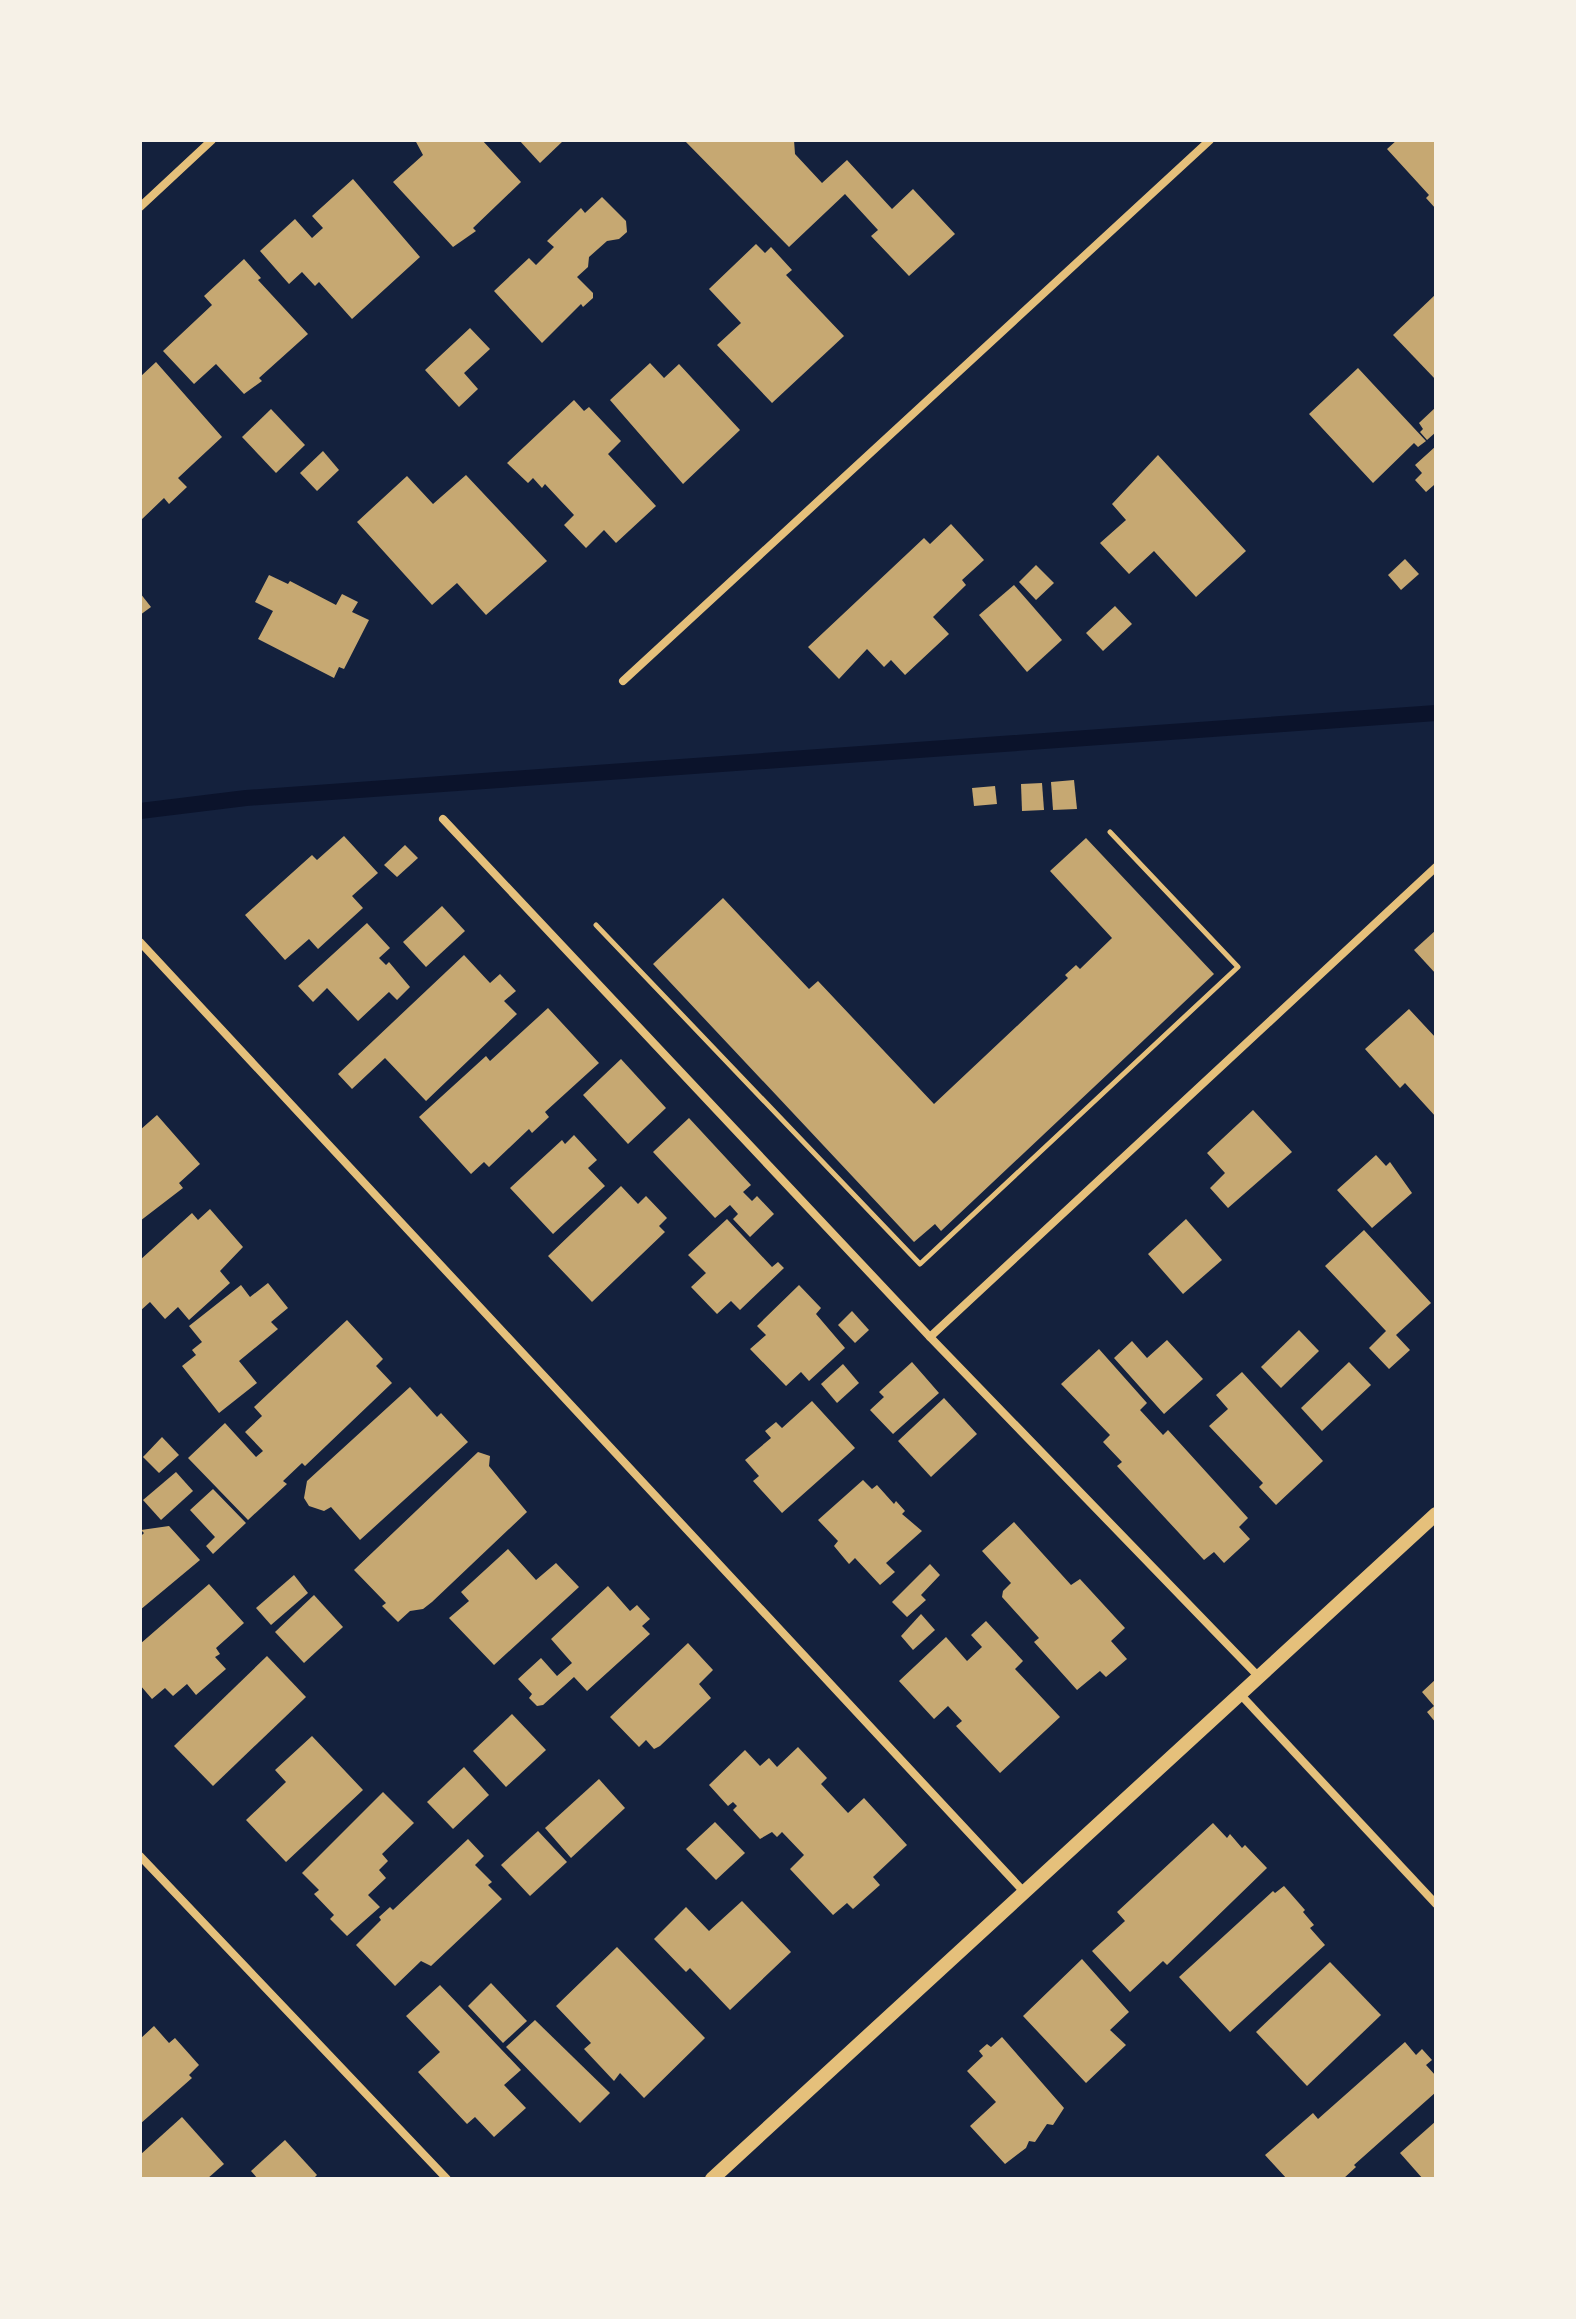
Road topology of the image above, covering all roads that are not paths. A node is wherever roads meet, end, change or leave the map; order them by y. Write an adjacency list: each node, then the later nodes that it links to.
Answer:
1 (212, 140): 3 (street)
2 (1210, 140): 4 (street)
3 (140, 207)
4 (623, 681)
5 (443, 819): 8 (street)
6 (1436, 867): 8 (street)
7 (140, 942): 13 (street)
8 (930, 1337): 10 (street)
9 (1436, 1514): 10 (street)
10 (1259, 1677): 11 (street)
11 (1240, 1694): 13 (street); 14 (street)
12 (140, 1856): 15 (street)
13 (1025, 1893): 16 (street)
14 (1436, 1904)
15 (447, 2179)
16 (712, 2179)

